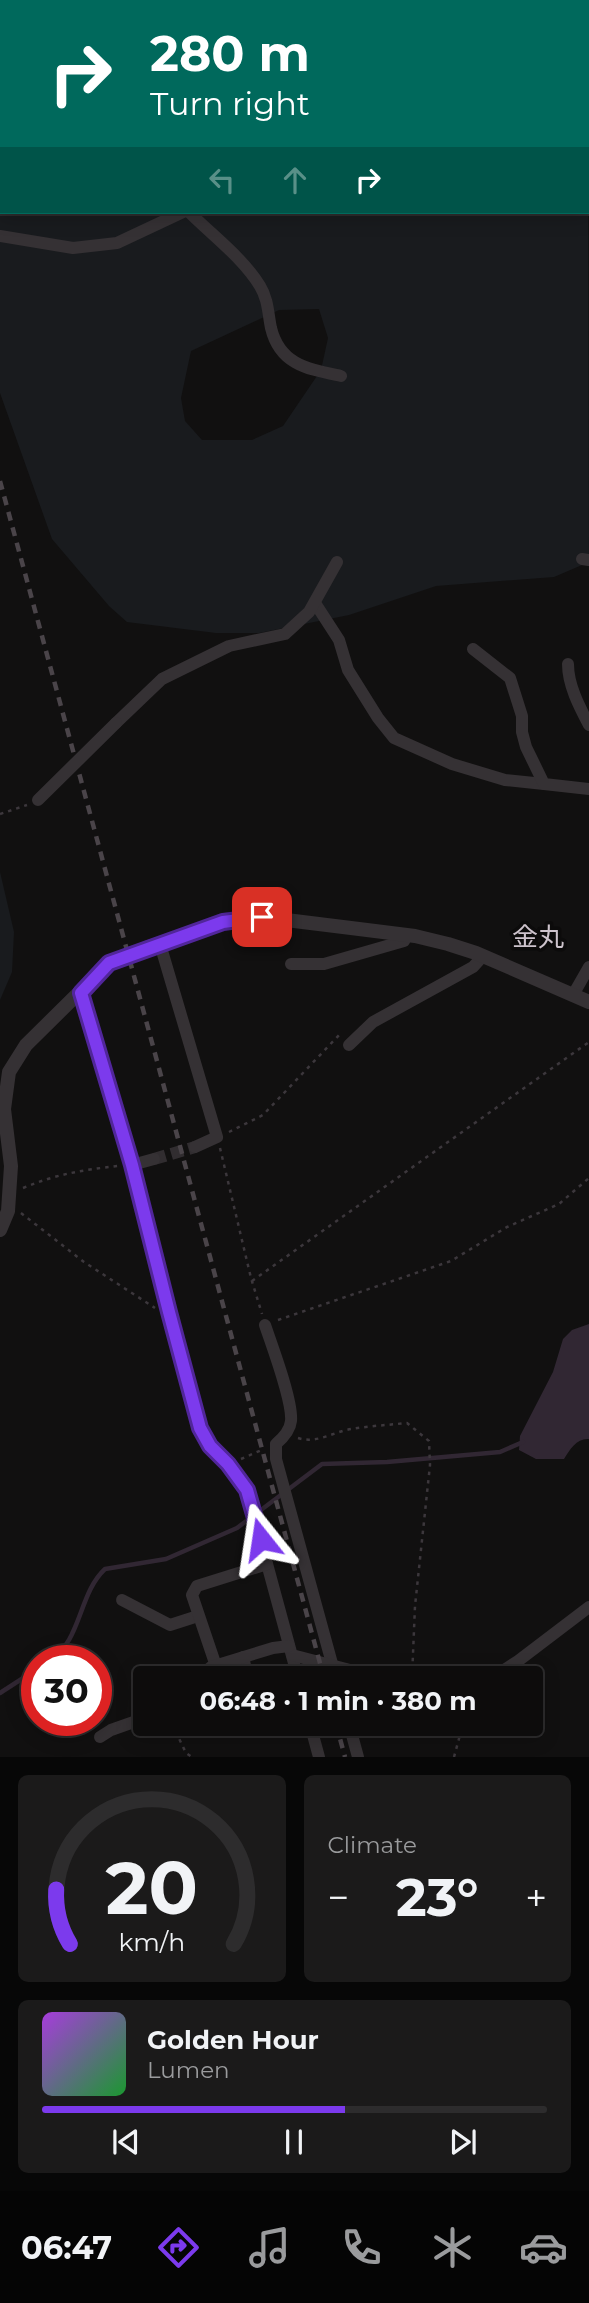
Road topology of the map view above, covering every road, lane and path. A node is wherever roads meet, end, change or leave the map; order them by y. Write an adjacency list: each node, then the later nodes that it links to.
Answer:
1 (179, 214): 3 (street)
2 (191, 214): 4 (street)
3 (0, 236)
4 (341, 376)
5 (337, 562): 6 (street)
6 (315, 603): 10 (street); 12 (street, bridge)
7 (473, 649): 10 (street)
8 (568, 664): 9 (street)
9 (589, 725)
10 (544, 784): 11 (street)
11 (589, 789)
12 (38, 800): 13 (path)
13 (0, 814)
14 (407, 935): 15 (street); 16 (street); 17 (street)
15 (160, 944): 19 (street); 24 (street)
16 (483, 956): 20 (street); 23 (street)
17 (292, 964)
18 (589, 967): 20 (street)
19 (81, 993): 27 (street); 29 (street)
20 (573, 995): 21 (street)
21 (589, 1002)
22 (589, 1042): 32 (path)
23 (349, 1045)
24 (217, 1137): 25 (street); 32 (path)
25 (195, 1147)
26 (154, 1158): 27 (street)
27 (132, 1165): 29 (path); 33 (street)
28 (589, 1178): 34 (path)
29 (9, 1190): 30 (street)
30 (8, 1211): 31 (street); 33 (path)
31 (0, 1230)
32 (252, 1281): 34 (path)
33 (169, 1312): 37 (street)
34 (265, 1325): 35 (street)
35 (286, 1434): 36 (street); 49 (path)
36 (276, 1444): 37 (path); 44 (street)
37 (228, 1464): 38 (street)
38 (267, 1564): 41 (street); 42 (street)
39 (122, 1600): 41 (street)
40 (589, 1606): 50 (street)
41 (198, 1616): 45 (street)
42 (290, 1650): 43 (street); 44 (street); 47 (street)
43 (243, 1657): 45 (street); 46 (street)
44 (333, 1665): 48 (street)
45 (216, 1666)
46 (245, 1666)
47 (295, 1666)
48 (337, 1666)
49 (412, 1666)
50 (510, 1666)
51 (133, 1722): 56 (street)
52 (178, 1736): 57 (path)
53 (313, 1736): 58 (street)
54 (352, 1736): 59 (street)
55 (460, 1736): 60 (path)
56 (100, 1737)
57 (192, 1757)
58 (319, 1757)
59 (358, 1757)
60 (454, 1757)

